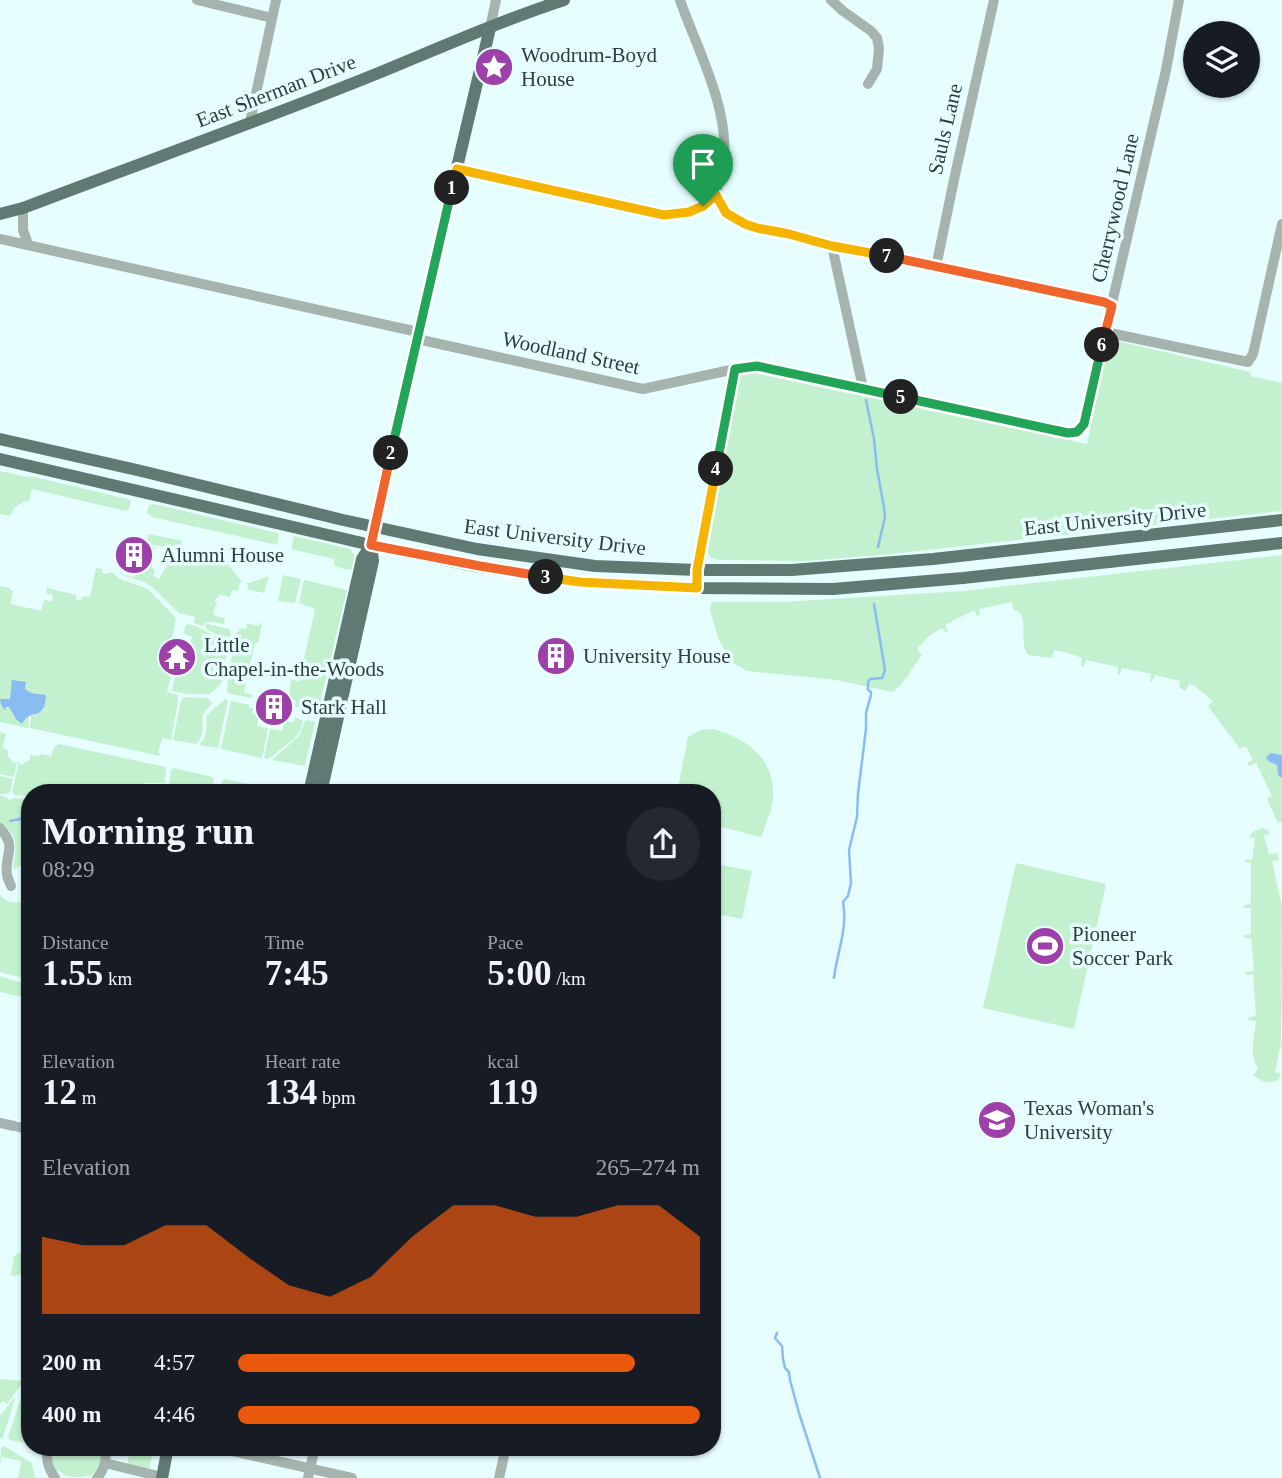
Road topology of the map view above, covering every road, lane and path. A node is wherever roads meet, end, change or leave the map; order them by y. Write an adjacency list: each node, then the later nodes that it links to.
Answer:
1 (197, 0): 9 (street)
2 (276, 0): 9 (street)
3 (496, 0): 10 (street)
4 (564, 0): 10 (main road, East Sherman Drive)
5 (680, 0): 14 (street)
6 (831, 0): 11 (street)
7 (994, 0): 21 (street, Sauls Lane)
8 (1179, 0): 22 (street, Cherrywood Lane)
9 (272, 18): 12 (street)
10 (490, 28): 12 (main road, East Sherman Drive); 13 (main road)
11 (868, 84)
12 (250, 122): 15 (main road, East Sherman Drive)
13 (457, 169): 14 (street); 24 (main road)
14 (716, 195): 20 (street)
15 (23, 208): 16 (main road, East Sherman Drive); 19 (street)
16 (0, 214)
17 (1282, 224): 23 (street)
18 (0, 239): 19 (street, Woodland Street)
19 (28, 244): 24 (street, Woodland Street)
20 (832, 246): 21 (street); 26 (street)
21 (936, 267): 22 (street)
22 (1112, 306): 23 (street, Cherrywood Lane)
23 (1105, 332): 27 (street, Cherrywood Lane)
24 (417, 336): 25 (street, Woodland Street); 31 (main road)
25 (735, 369): 26 (street, Woodland Street); 34 (street)
26 (863, 388): 27 (street, Woodland Street)
27 (1084, 424)
28 (0, 439): 31 (main road, East University Drive)
29 (0, 459): 33 (main road, East University Drive)
30 (1282, 520): 34 (main road, East University Drive)
31 (375, 527): 33 (main road); 34 (main road, East University Drive)
32 (1282, 543): 35 (main road, East University Drive)
33 (371, 545): 35 (main road, East University Drive); 36 (main road); 37 (main road)
34 (697, 570): 35 (street)
35 (697, 588)
36 (311, 784)
37 (323, 784)
38 (0, 828): 39 (street)
39 (12, 886)
40 (0, 1123): 41 (street)
41 (21, 1128)
42 (47, 1456): 50 (street)
43 (105, 1456): 47 (street)
44 (166, 1456): 49 (main road)
45 (248, 1456): 48 (street)
46 (504, 1456): 53 (street)
47 (105, 1463): 49 (street); 51 (street)
48 (309, 1473): 52 (street)
49 (162, 1477)
50 (55, 1478)
51 (97, 1478)
52 (352, 1478)
53 (499, 1478)

